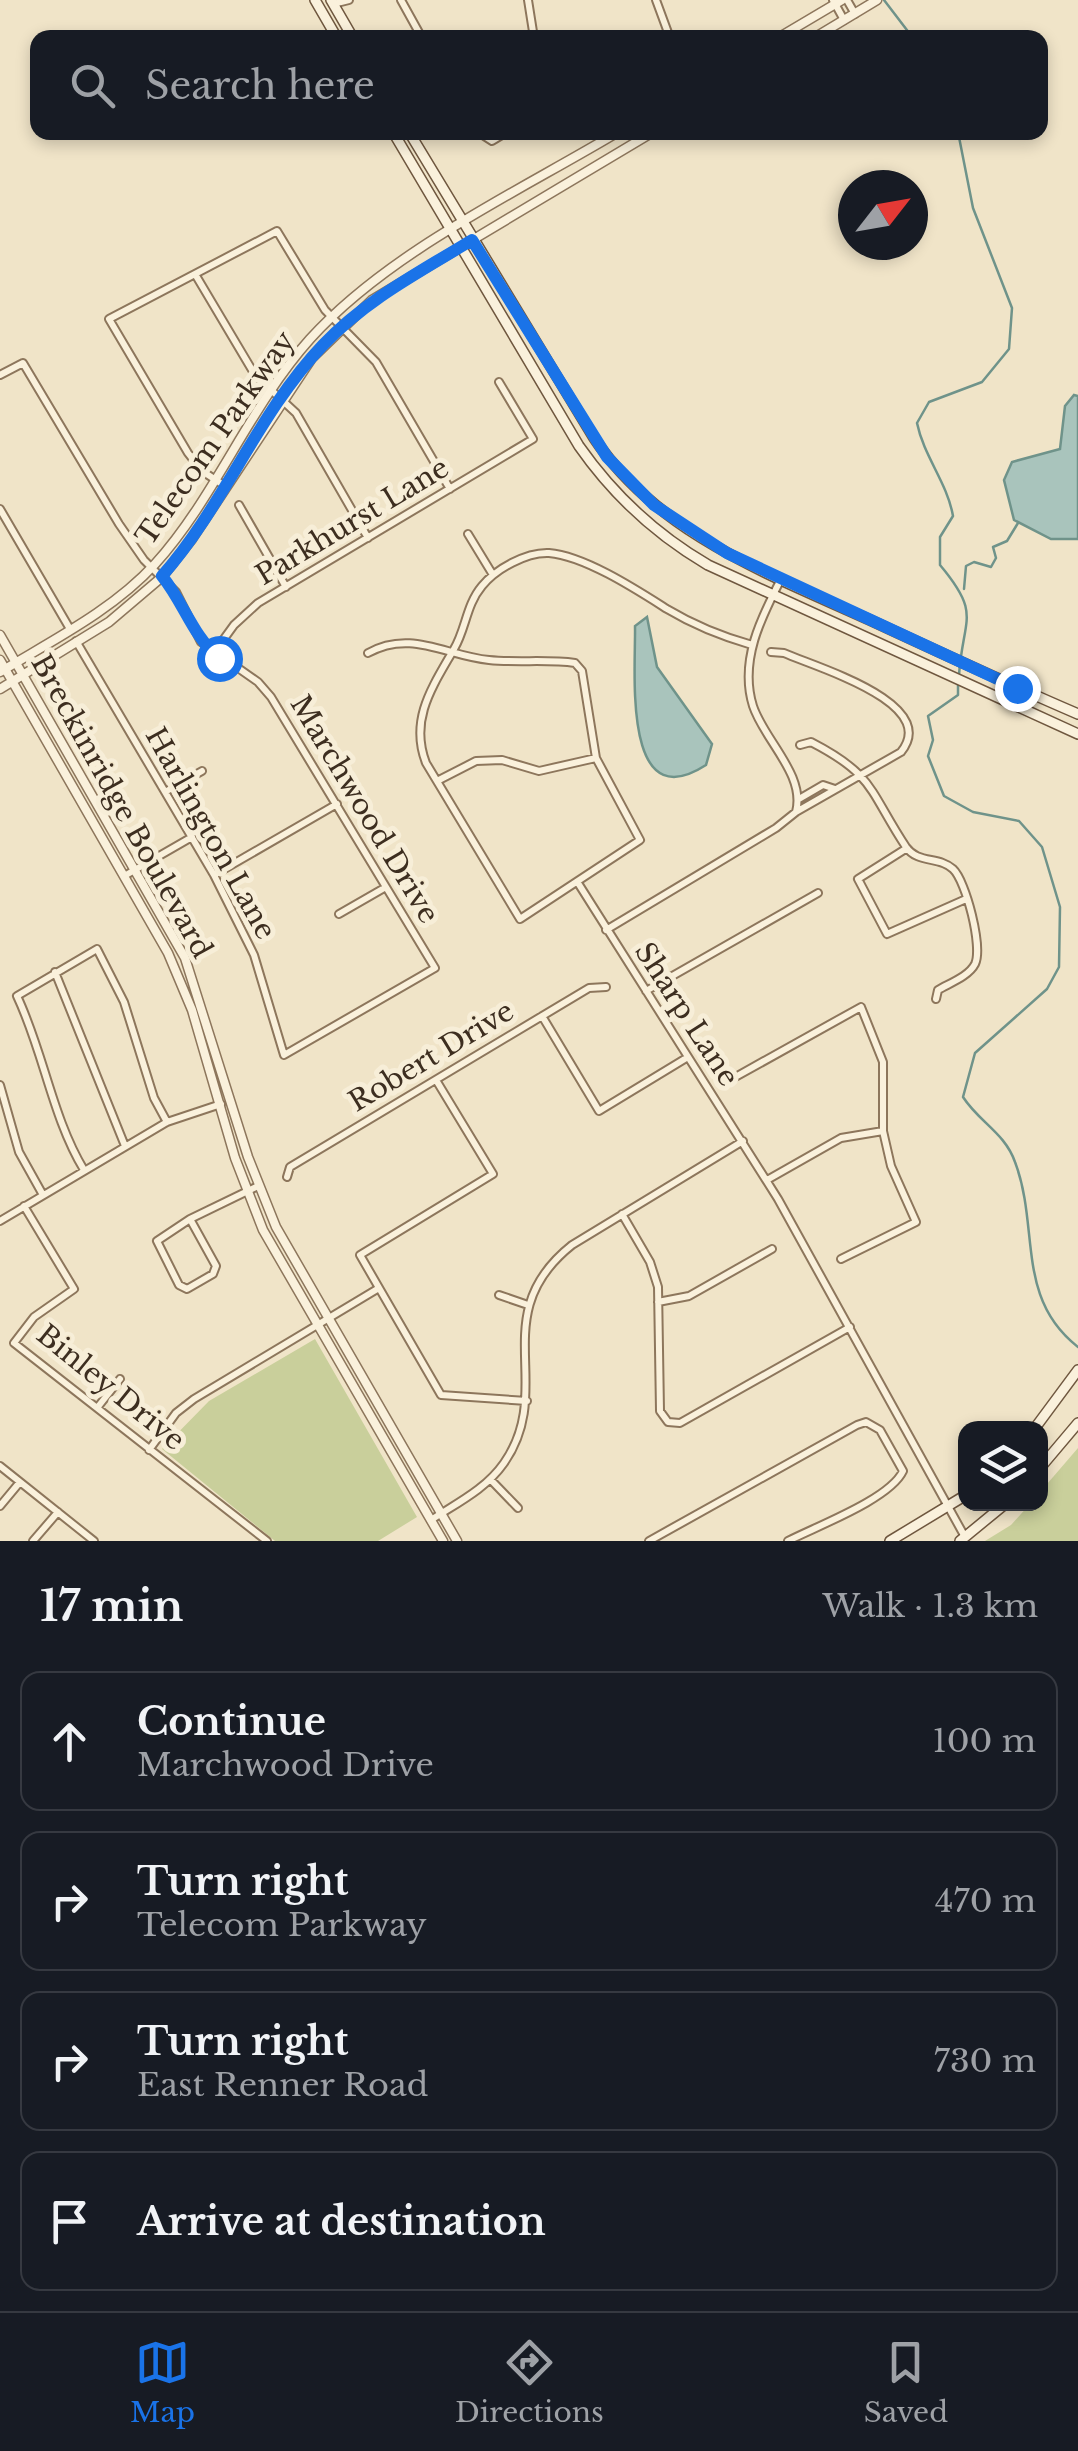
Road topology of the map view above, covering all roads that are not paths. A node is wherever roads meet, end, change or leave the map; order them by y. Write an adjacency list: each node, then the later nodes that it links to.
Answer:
1 (315, 0): 9 (main road)
2 (349, 0): 6 (street)
3 (401, 0): 14 (street)
4 (528, 0): 15 (street)
5 (656, 0): 16 (street)
6 (334, 1): 9 (main road); 13 (main road)
7 (839, 1): 10 (street); 11 (street); 17 (street)
8 (873, 3): 10 (street)
9 (322, 11): 12 (main road)
10 (855, 14): 11 (street)
11 (844, 20): 18 (street)
12 (333, 30)
13 (349, 30)
14 (418, 30)
15 (533, 30)
16 (667, 30)
17 (791, 30)
18 (827, 30)
19 (398, 140): 24 (main road)
20 (414, 140): 23 (main road)
21 (605, 140): 23 (street, Telecom Parkway)
22 (640, 140): 25 (street, Telecom Parkway)
23 (463, 225): 24 (street, Telecom Parkway); 25 (main road)
24 (452, 232): 26 (main road); 28 (street, Telecom Parkway)
25 (472, 240): 26 (street, Telecom Parkway); 44 (main road)
26 (461, 246): 29 (street, Telecom Parkway); 46 (main road)
27 (194, 274): 28 (street); 32 (street); 34 (street)
28 (332, 318): 29 (street); 32 (street, Telecom Parkway)
29 (342, 327): 33 (street, Telecom Parkway); 36 (street)
30 (0, 375): 41 (street, Marchwood Drive)
31 (499, 382): 36 (street, Parkhurst Lane)
32 (270, 390): 33 (street); 34 (street, Telecom Parkway)
33 (281, 398): 35 (street, Telecom Parkway); 40 (street)
34 (213, 478): 35 (street); 41 (street, Telecom Parkway)
35 (225, 486): 43 (street, Telecom Parkway)
36 (450, 488): 40 (street, Parkhurst Lane)
37 (239, 505): 45 (street)
38 (0, 509): 47 (street)
39 (468, 534): 42 (street)
40 (368, 538): 45 (street, Parkhurst Lane)
41 (152, 568): 43 (street, Marchwood Drive); 47 (street, Telecom Parkway)
42 (493, 575): 50 (street); 51 (street)
43 (162, 576): 49 (street, Telecom Parkway); 54 (street, Marchwood Drive)
44 (782, 579): 46 (street); 59 (main road)
45 (286, 587): 54 (street, Parkhurst Lane)
46 (773, 596): 50 (street); 61 (main road)
47 (70, 629): 55 (street, Telecom Parkway)
48 (0, 635): 55 (street, Breckinridge Boulevard)
49 (76, 642): 57 (street, Telecom Parkway); 70 (street, Harlington Lane)
50 (752, 645): 71 (street)
51 (453, 652): 53 (street); 65 (street); 68 (street)
52 (771, 652): 67 (street)
53 (368, 653)
54 (214, 654): 72 (street, Marchwood Drive)
55 (16, 662): 56 (street, Telecom Parkway); 57 (street, Breckinridge Boulevard)
56 (2, 667): 58 (street, Breckinridge Boulevard)
57 (23, 675): 58 (street, Telecom Parkway); 76 (street, Breckinridge Boulevard)
58 (12, 682): 60 (street, Telecom Parkway); 78 (street, Breckinridge Boulevard)
59 (1017, 688): 61 (main road); 62 (main road)
60 (0, 689)
61 (1009, 704): 63 (main road)
62 (1078, 714)
63 (1078, 734)
64 (800, 744): 67 (street)
65 (596, 758): 68 (street); 79 (street)
66 (202, 770): 70 (street)
67 (863, 776): 69 (street); 75 (street)
68 (437, 781): 79 (street)
69 (835, 789): 71 (street); 73 (street, Sharp Lane)
70 (165, 792): 74 (street, Harlington Lane)
71 (799, 800): 73 (street)
72 (337, 804): 77 (street); 80 (street, Marchwood Drive)
73 (796, 812): 84 (street, Sharp Lane)
74 (192, 837): 76 (street); 77 (street, Harlington Lane)
75 (907, 848): 82 (street); 82 (street)
76 (137, 869): 78 (street); 95 (street, Breckinridge Boulevard)
77 (214, 875): 85 (street, Harlington Lane)
78 (126, 876): 96 (street, Breckinridge Boulevard)
79 (578, 883): 84 (street)
80 (386, 887): 83 (street); 85 (street, Marchwood Drive)
81 (818, 893): 88 (street)
82 (966, 899): 89 (street)
83 (338, 914)
84 (606, 930): 88 (street, Sharp Lane)
85 (434, 968)
86 (56, 972): 97 (street); 100 (street); 101 (street)
87 (606, 988): 90 (street, Robert Drive)
88 (645, 992): 91 (street, Sharp Lane)
89 (936, 999)
90 (542, 1016): 91 (street); 92 (street, Robert Drive)
91 (688, 1057): 99 (street, Sharp Lane)
92 (436, 1080): 102 (street, Robert Drive); 113 (street)
93 (730, 1080): 98 (street)
94 (0, 1085): 106 (street)
95 (232, 1101): 96 (street); 104 (street, Breckinridge Boulevard)
96 (221, 1104): 97 (street); 105 (street, Breckinridge Boulevard)
97 (166, 1122): 100 (street)
98 (882, 1131): 103 (street); 112 (street)
99 (743, 1141): 103 (street, Sharp Lane); 108 (street)
100 (124, 1146): 101 (street)
101 (84, 1170): 106 (street)
102 (287, 1177)
103 (767, 1180): 119 (street, Sharp Lane)
104 (258, 1186): 105 (street); 117 (street, Breckinridge Boulevard)
105 (246, 1190): 110 (street); 118 (street, Breckinridge Boulevard)
106 (43, 1195): 107 (street)
107 (24, 1206): 109 (street); 123 (street, Binley Drive)
108 (622, 1214): 115 (street); 116 (street)
109 (1, 1219)
110 (190, 1219): 110 (street)
111 (772, 1250): 115 (street)
112 (841, 1258)
113 (379, 1288): 117 (street); 122 (street)
114 (499, 1295): 116 (street)
115 (658, 1302): 119 (street)
116 (528, 1304): 122 (street)
117 (328, 1318): 118 (street); 137 (street, Breckinridge Boulevard)
118 (318, 1324): 126 (street); 138 (street, Breckinridge Boulevard)
119 (850, 1328): 133 (street, Sharp Lane)
120 (1078, 1371): 124 (main road)
121 (120, 1379): 123 (street)
122 (526, 1401): 129 (street)
123 (97, 1408): 126 (street, Binley Drive)
124 (1040, 1421)
125 (1078, 1423): 127 (main road)
126 (150, 1450): 142 (street, Binley Drive)
127 (1048, 1459)
128 (0, 1466): 130 (street)
129 (490, 1480): 134 (street); 137 (street)
130 (20, 1482): 132 (street); 136 (street)
131 (958, 1501): 133 (main road)
132 (0, 1506)
133 (949, 1507): 139 (street, Sharp Lane); 147 (main road)
134 (518, 1508)
135 (997, 1511): 139 (main road)
136 (58, 1512): 140 (street); 141 (street)
137 (441, 1514): 138 (street); 144 (street, Breckinridge Boulevard)
138 (431, 1520): 143 (street, Breckinridge Boulevard)
139 (962, 1539)
140 (32, 1541)
141 (94, 1541)
142 (267, 1541)
143 (443, 1541)
144 (457, 1541)
145 (649, 1541): 146 (street)
146 (788, 1541)
147 (890, 1541)

